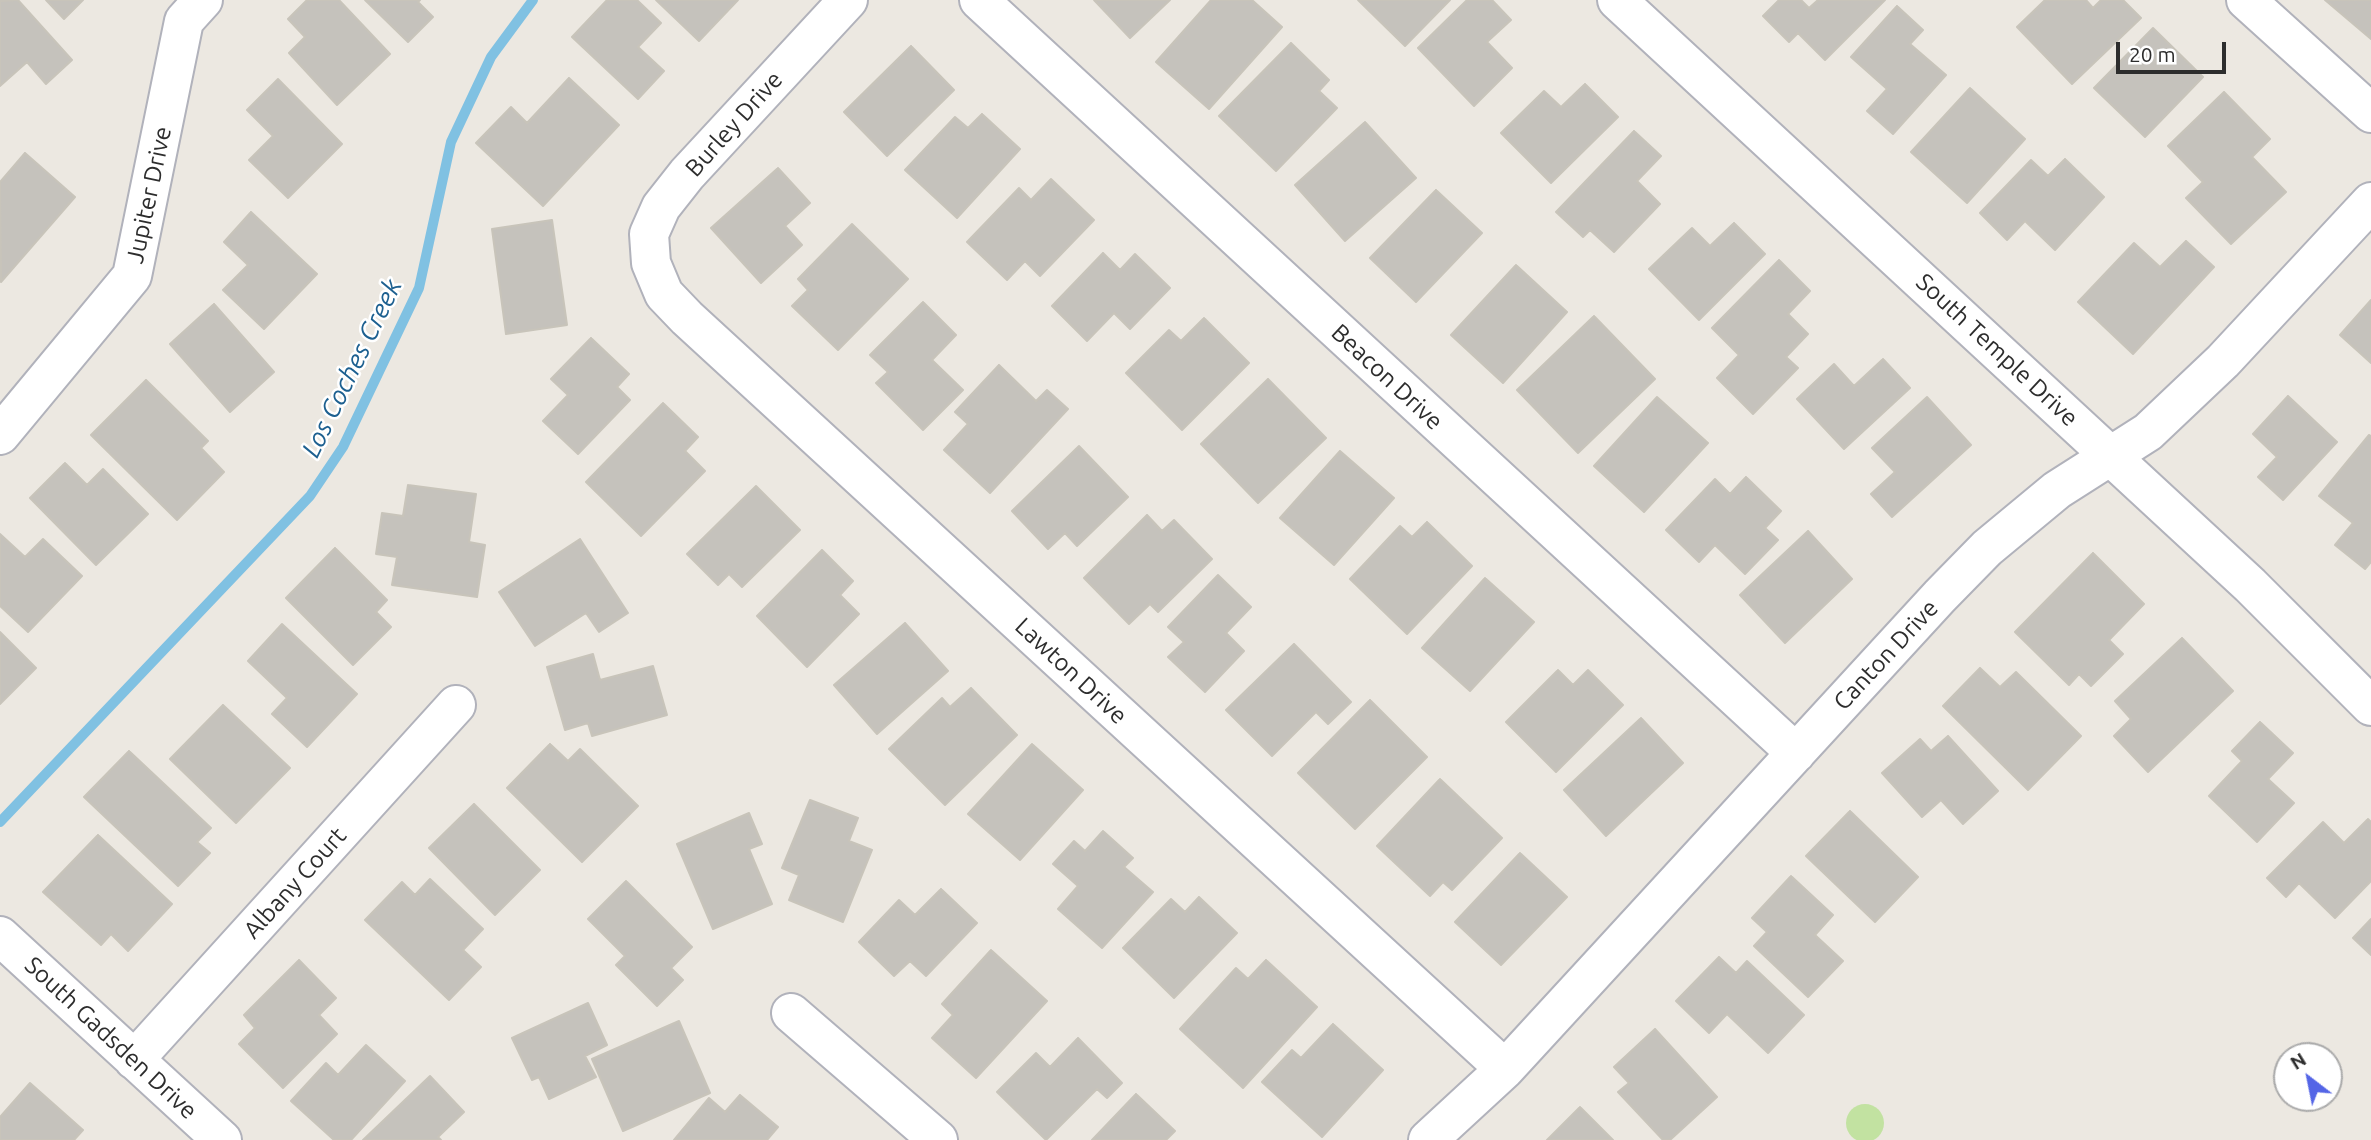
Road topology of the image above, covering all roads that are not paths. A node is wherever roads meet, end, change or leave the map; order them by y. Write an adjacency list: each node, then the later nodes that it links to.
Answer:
1 (203, 0): 9 (street, Jupiter Drive)
2 (848, 0): 8 (street, Burley Drive)
3 (979, 0): 13 (street, Beacon Drive)
4 (1617, 0): 10 (street, South Temple Drive)
5 (2246, 0): 6 (street)
6 (2371, 113)
7 (2371, 202): 10 (street, Canton Drive)
8 (651, 263): 17 (street, Lawton Drive)
9 (3, 427)
10 (2110, 455): 12 (street, South Temple Drive); 13 (street, Canton Drive)
11 (456, 705): 16 (street, Albany Court)
12 (2371, 706)
13 (1796, 753): 17 (street, Canton Drive)
14 (0, 936): 16 (street, South Gadsden Drive)
15 (791, 1013): 19 (street)
16 (134, 1060): 18 (street, South Gadsden Drive)
17 (1505, 1069): 20 (street, Canton Drive)
18 (222, 1140)
19 (938, 1140)
20 (1428, 1140)

